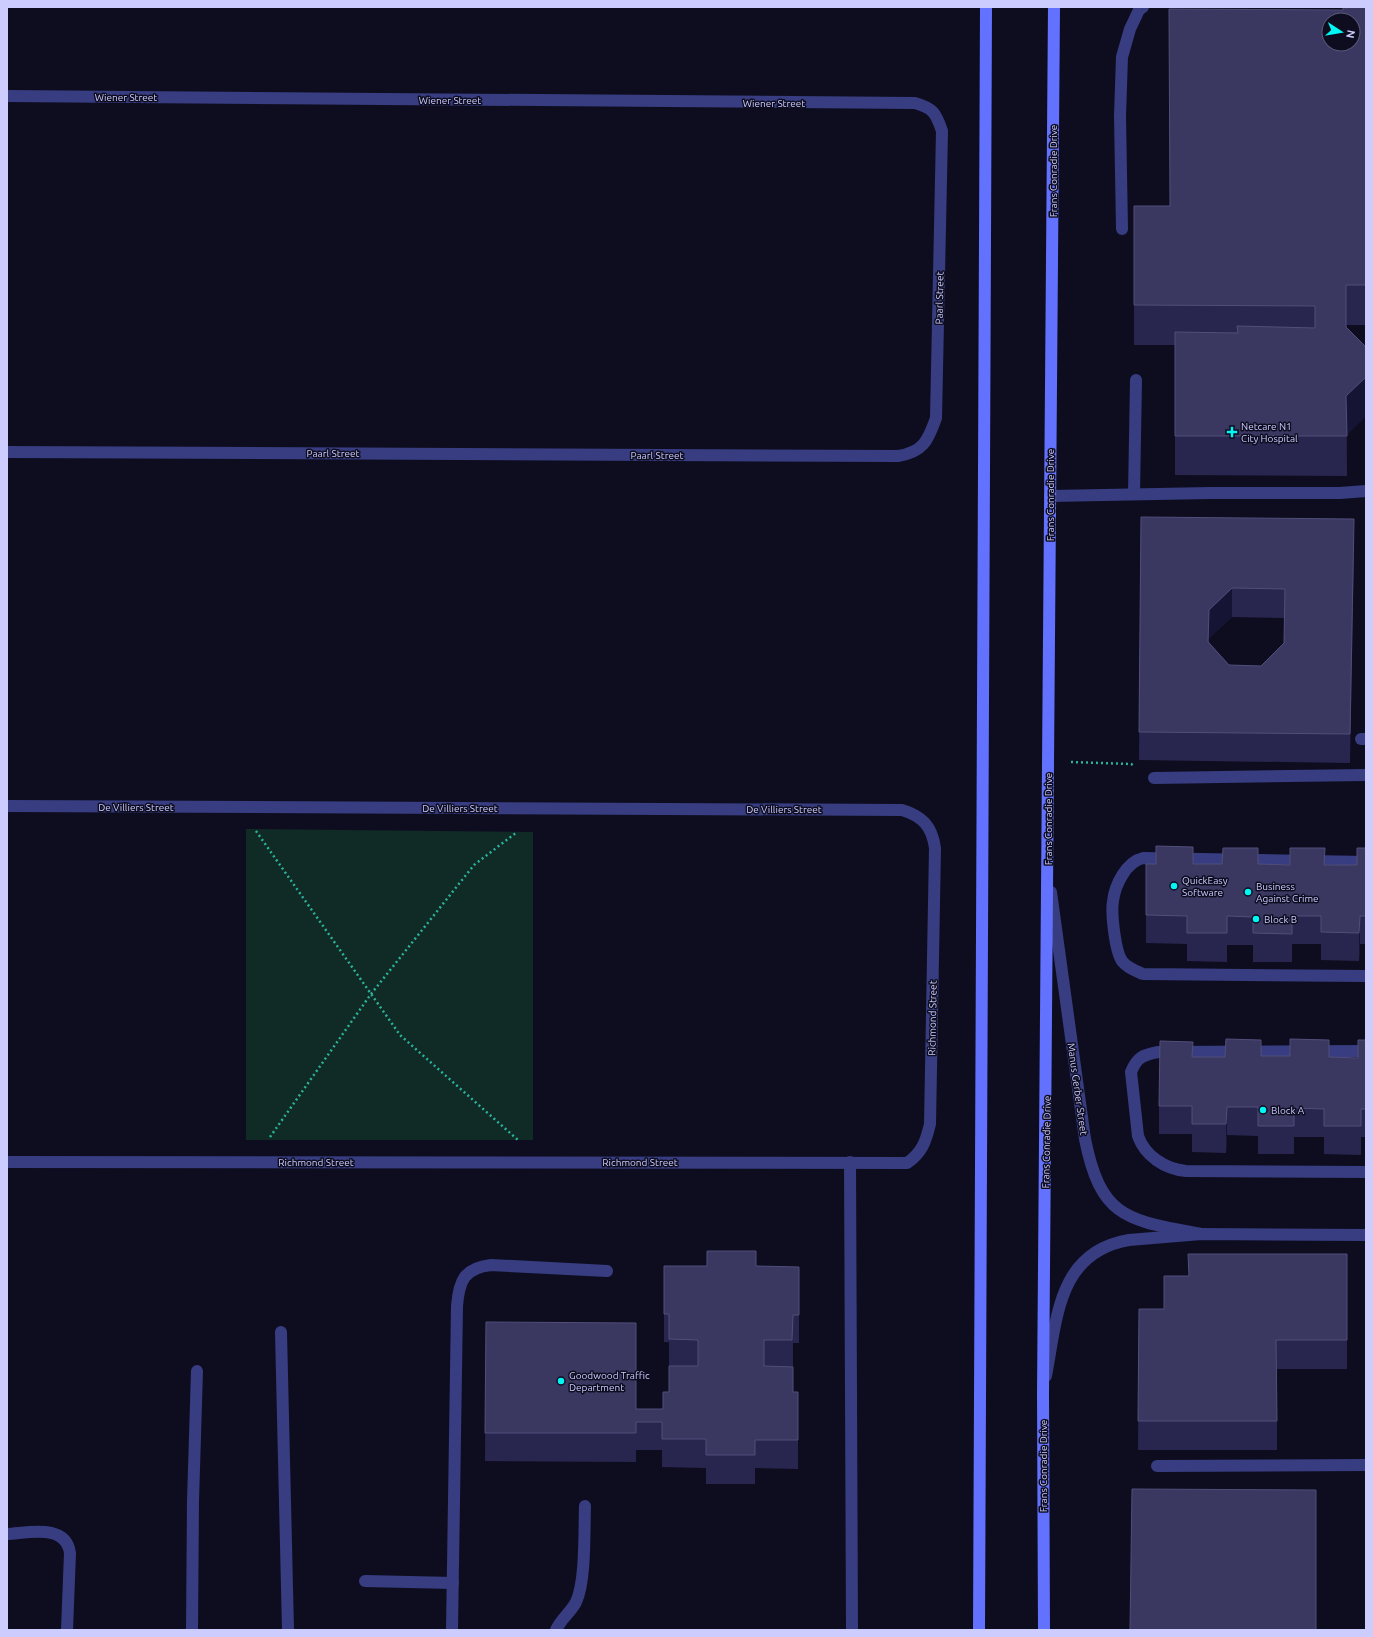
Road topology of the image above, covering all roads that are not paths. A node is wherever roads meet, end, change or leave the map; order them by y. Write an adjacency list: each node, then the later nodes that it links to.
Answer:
1 (986, 7): 41 (main road)
2 (1054, 7): 11 (main road, Frans Conradie Drive)
3 (1142, 7): 6 (street)
4 (7, 96): 5 (street, Wiener Street)
5 (894, 104): 8 (street, Paarl Street)
6 (1122, 229)
7 (1136, 380): 10 (street)
8 (7, 452)
9 (1366, 491): 10 (street)
10 (1134, 494): 11 (street)
11 (1050, 496): 17 (main road, Frans Conradie Drive)
12 (1366, 775): 13 (street)
13 (1154, 778)
14 (7, 806): 15 (street, De Villiers Street)
15 (913, 813): 21 (street, Richmond Street)
16 (1366, 862): 18 (street)
17 (1048, 872): 23 (street, Manus Gerber Street); 28 (main road, Frans Conradie Drive)
18 (1366, 976)
19 (1366, 1051): 22 (street)
20 (7, 1162): 21 (street, Richmond Street)
21 (850, 1162): 40 (street)
22 (1366, 1172)
23 (1201, 1234): 24 (street, Manus Gerber Street); 28 (street, Manus Gerber Street)
24 (1366, 1235)
25 (607, 1271): 34 (street)
26 (281, 1332): 37 (street)
27 (197, 1371): 36 (street)
28 (1043, 1394): 42 (main road, Frans Conradie Drive)
29 (1366, 1465): 30 (street)
30 (1157, 1466)
31 (584, 1506): 39 (street)
32 (7, 1534): 35 (street)
33 (364, 1580): 34 (street)
34 (453, 1583): 38 (street)
35 (67, 1630)
36 (192, 1630)
37 (288, 1630)
38 (452, 1630)
39 (556, 1630)
40 (852, 1630)
41 (980, 1630)
42 (1044, 1630)

